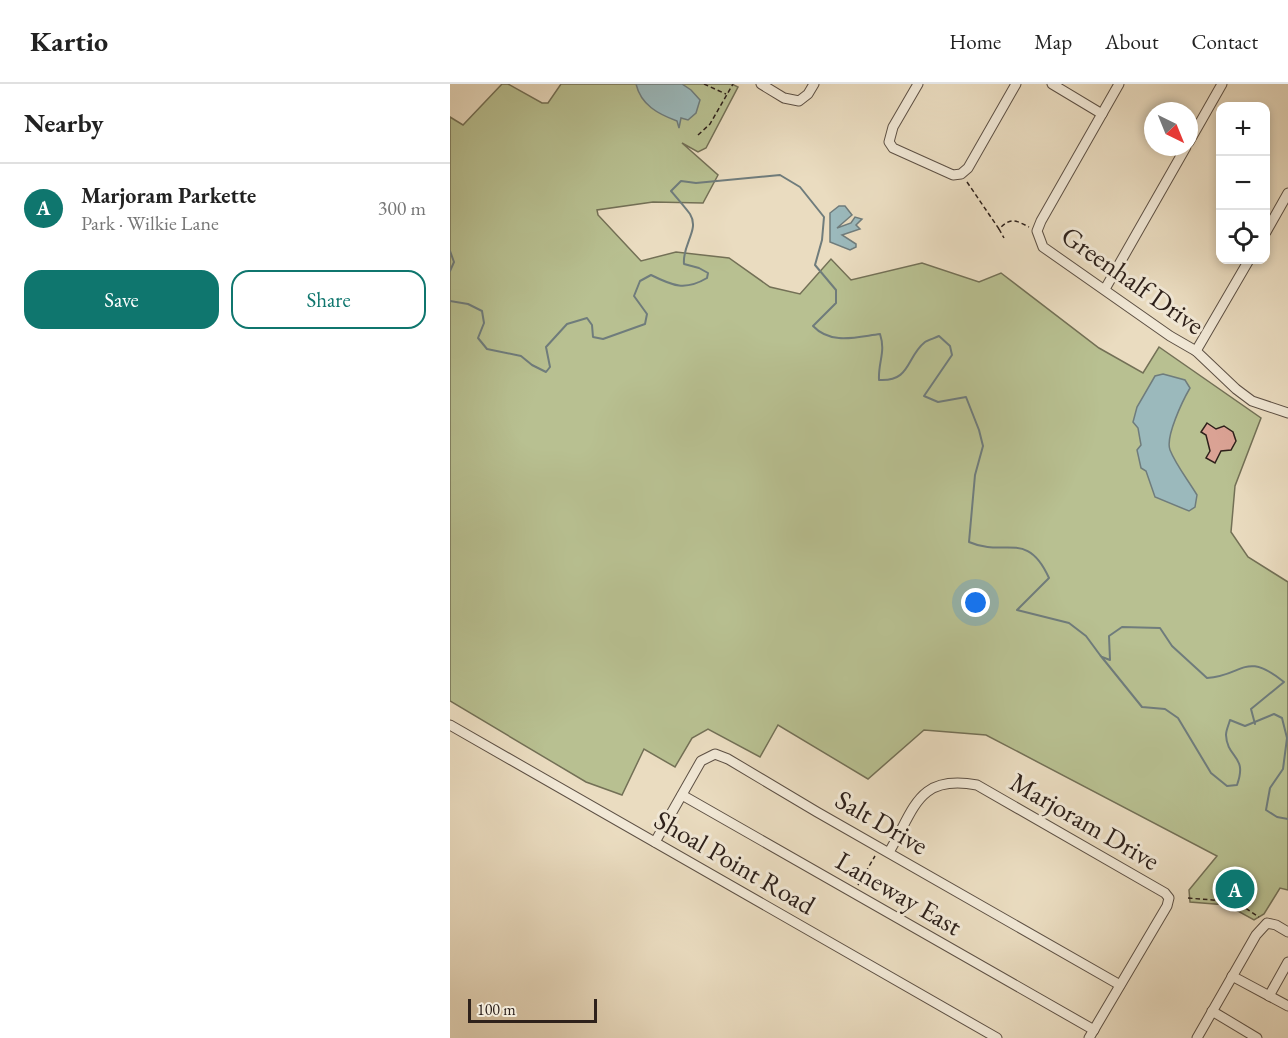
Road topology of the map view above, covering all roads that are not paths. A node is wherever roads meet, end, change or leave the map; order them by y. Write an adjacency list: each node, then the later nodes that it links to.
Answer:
1 (760, 84): 2 (street)
2 (814, 84)
3 (918, 84): 4 (street)
4 (1016, 84)
5 (1052, 84): 8 (street)
6 (1119, 84): 8 (street, Greenhalf Drive)
7 (1222, 84): 9 (street)
8 (1102, 114): 14 (street, Greenhalf Drive)
9 (1198, 126)
10 (1181, 156): 14 (street)
11 (1288, 193): 12 (street)
12 (1270, 225)
13 (1247, 264): 15 (street)
14 (1105, 290): 15 (street, Greenhalf Drive)
15 (1196, 351): 16 (street, Greenhalf Drive)
16 (1288, 413)
17 (450, 725): 19 (street, Shoal Point Road)
18 (682, 795): 19 (street, Salt Drive); 20 (street, Salt Drive); 28 (street, Laneway East)
19 (655, 842): 29 (street, Shoal Point Road)
20 (889, 852): 24 (street, Salt Drive); 24 (street, Marjoram Drive)
21 (1288, 932): 23 (street)
22 (1288, 962): 25 (street)
23 (1232, 976): 25 (street); 27 (street)
24 (1120, 985): 28 (street, Marjoram Drive)
25 (1269, 996): 26 (street)
26 (1288, 1006)
27 (1212, 1011): 30 (street); 31 (street)
28 (1091, 1034)
29 (998, 1038)
30 (1197, 1038)
31 (1257, 1038)

